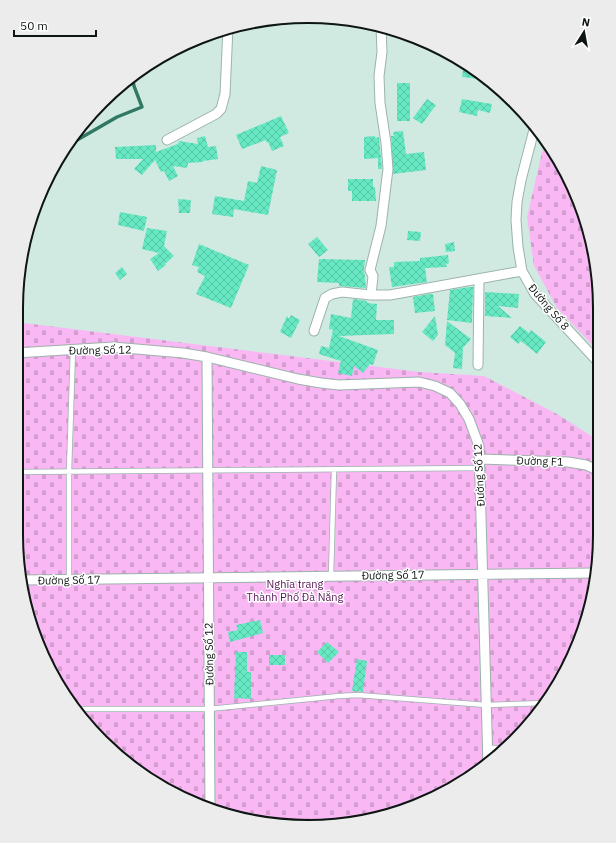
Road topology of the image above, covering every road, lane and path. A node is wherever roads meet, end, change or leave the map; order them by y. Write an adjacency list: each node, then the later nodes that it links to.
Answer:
1 (381, 33): 7 (street)
2 (228, 35): 4 (street)
3 (533, 134): 5 (street, Đường Số 8)
4 (168, 140)
5 (522, 271): 6 (street); 12 (street, Đường Số 8)
6 (479, 279): 7 (street); 13 (street)
7 (371, 295): 8 (street)
8 (314, 331)
9 (73, 349): 10 (street, Đường Số 12); 11 (street, Đường Số 12); 18 (lane)
10 (23, 353)
11 (207, 357): 14 (street, Đường Số 12); 16 (street, Đường Số 12)
12 (593, 357)
13 (478, 365)
14 (480, 464): 15 (street, Đường F1); 17 (lane); 21 (street, Đường Số 12)
15 (593, 468)
16 (208, 470): 17 (lane); 18 (lane); 23 (street, Đường Số 12)
17 (334, 470): 22 (lane)
18 (69, 471): 19 (lane); 25 (lane)
19 (23, 472)
20 (591, 573): 21 (street, Đường Số 17)
21 (482, 574): 22 (street, Đường Số 17); 27 (street, Đường Số 12)
22 (331, 576): 23 (street, Đường Số 17)
23 (208, 578): 25 (street, Đường Số 17); 29 (street, Đường Số 12)
24 (26, 580): 25 (street, Đường Số 17)
25 (69, 580)
26 (538, 703): 27 (lane)
27 (486, 705): 29 (lane); 30 (street, Đường Số 12)
28 (82, 708): 29 (lane)
29 (209, 709): 33 (street, Đường Số 12)
30 (487, 748): 31 (lane); 32 (street, Đường Số 12)
31 (497, 748)
32 (487, 756)
33 (210, 803)

